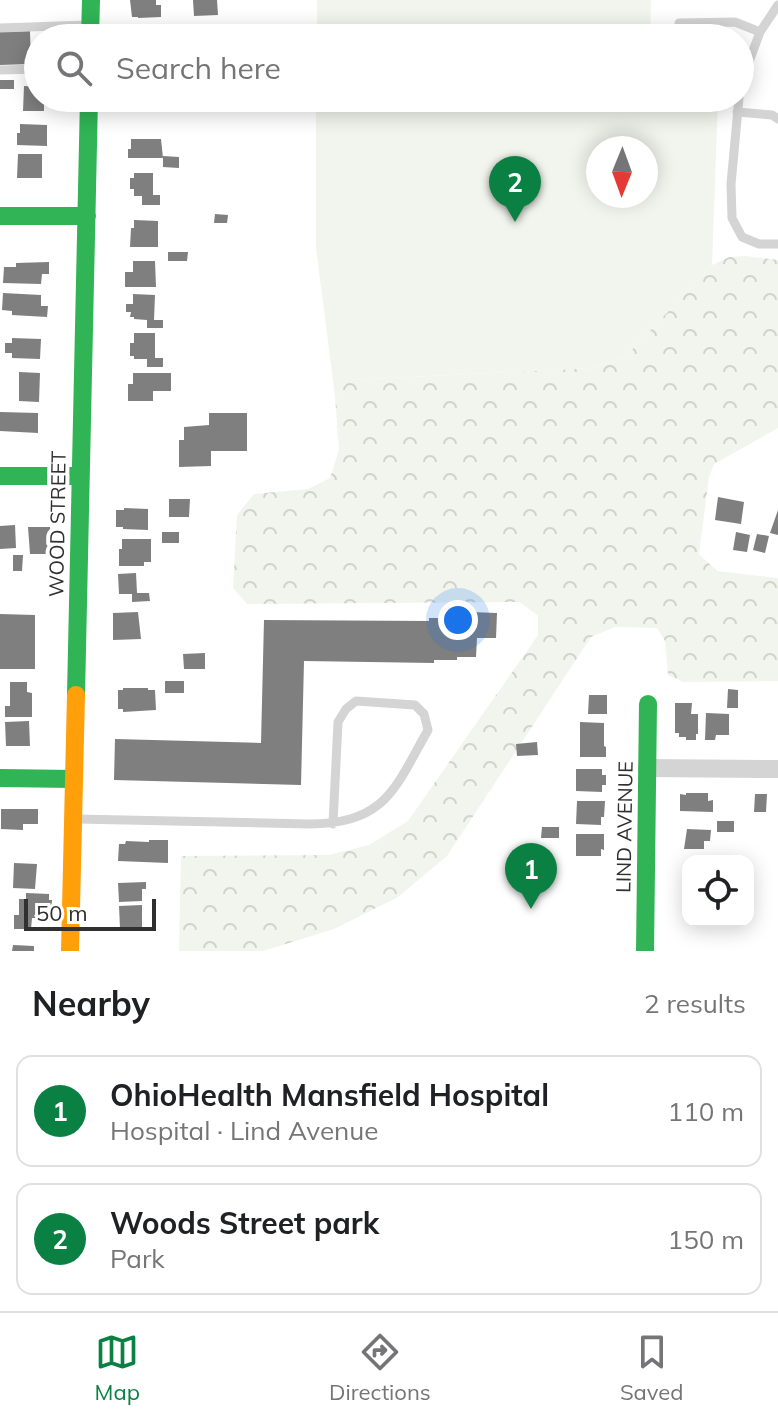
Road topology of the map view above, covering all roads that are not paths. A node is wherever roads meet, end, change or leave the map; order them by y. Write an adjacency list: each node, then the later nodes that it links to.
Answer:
1 (91, 0): 4 (street)
2 (778, 5): 9 (lane)
3 (679, 23): 5 (lane)
4 (91, 24)
5 (740, 24)
6 (0, 28): 7 (lane)
7 (24, 29)
8 (754, 30): 9 (lane)
9 (760, 32): 10 (lane)
10 (754, 48)
11 (24, 69): 12 (lane)
12 (0, 70)
13 (89, 112): 17 (street, WOOD STREET)
14 (737, 112): 15 (lane); 18 (lane)
15 (778, 119)
16 (0, 216): 17 (street)
17 (87, 216): 20 (street, WOOD STREET)
18 (778, 244)
19 (0, 476): 20 (street)
20 (80, 476): 25 (street, WOOD STREET)
21 (648, 704): 22 (street, LIND AVENUE)
22 (647, 768): 23 (street); 29 (street, LIND AVENUE)
23 (778, 769)
24 (0, 778): 25 (street)
25 (74, 779): 26 (street, WOOD STREET)
26 (73, 819): 27 (lane); 28 (street, WOOD STREET)
27 (333, 824): 27 (lane)
28 (70, 951)
29 (645, 951)

